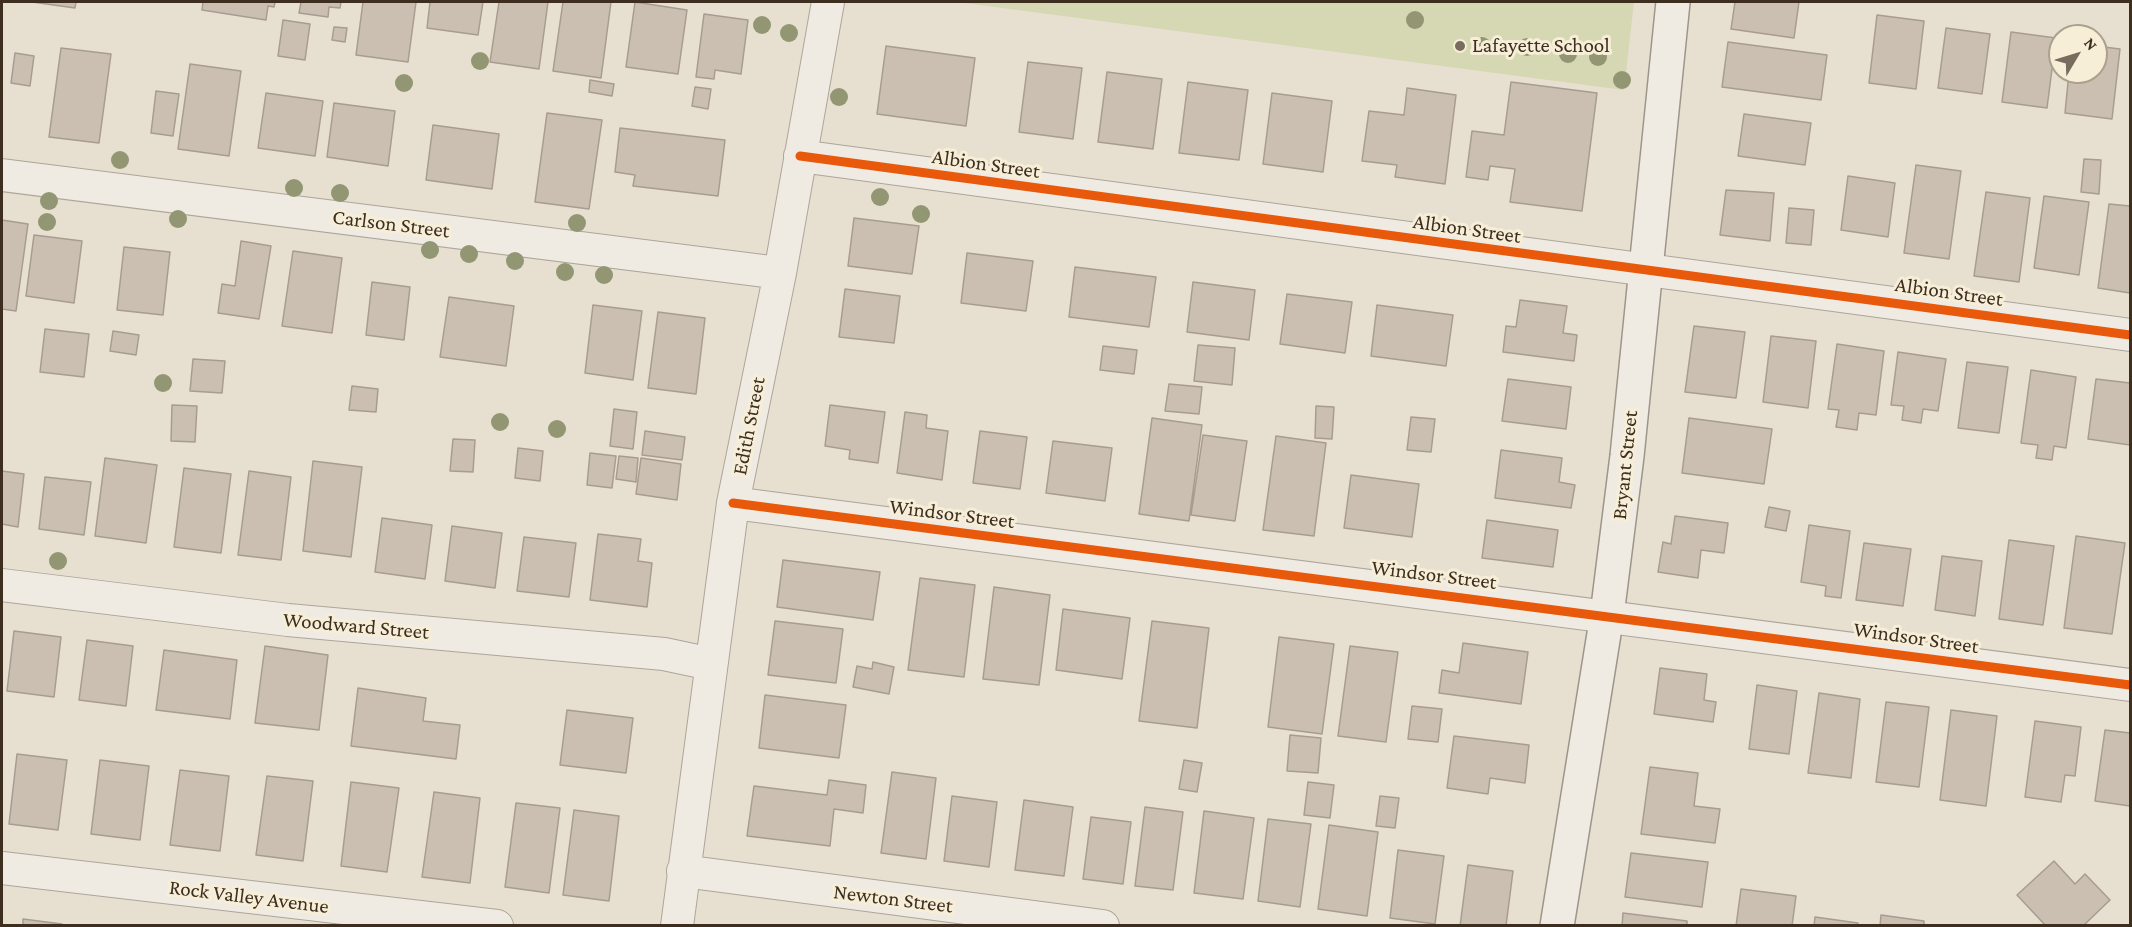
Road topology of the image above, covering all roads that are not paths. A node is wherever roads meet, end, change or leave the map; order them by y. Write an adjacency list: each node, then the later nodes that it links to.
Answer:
1 (828, 2): 3 (street, Edith Street)
2 (1673, 2): 5 (main road, Bryant Street)
3 (800, 156): 5 (street, Albion Street); 6 (street, Edith Street)
4 (2, 175): 6 (street, Carlson Street)
5 (1644, 269): 7 (street, Albion Street); 10 (main road, Bryant Street)
6 (780, 273): 8 (street, Edith Street)
7 (2130, 335)
8 (734, 503): 10 (street, Windsor Street); 11 (street, Edith Street)
9 (2, 585): 11 (street, Woodward Street)
10 (1607, 615): 12 (street, Windsor Street); 18 (main road, Bryant Street)
11 (711, 664): 14 (street, Edith Street)
12 (2130, 685)
13 (2, 868): 15 (street, Rock Valley Avenue)
14 (683, 871): 16 (street, Edith Street); 17 (street, Newton Street)
15 (497, 926)
16 (677, 926)
17 (1103, 926)
18 (1557, 926)

